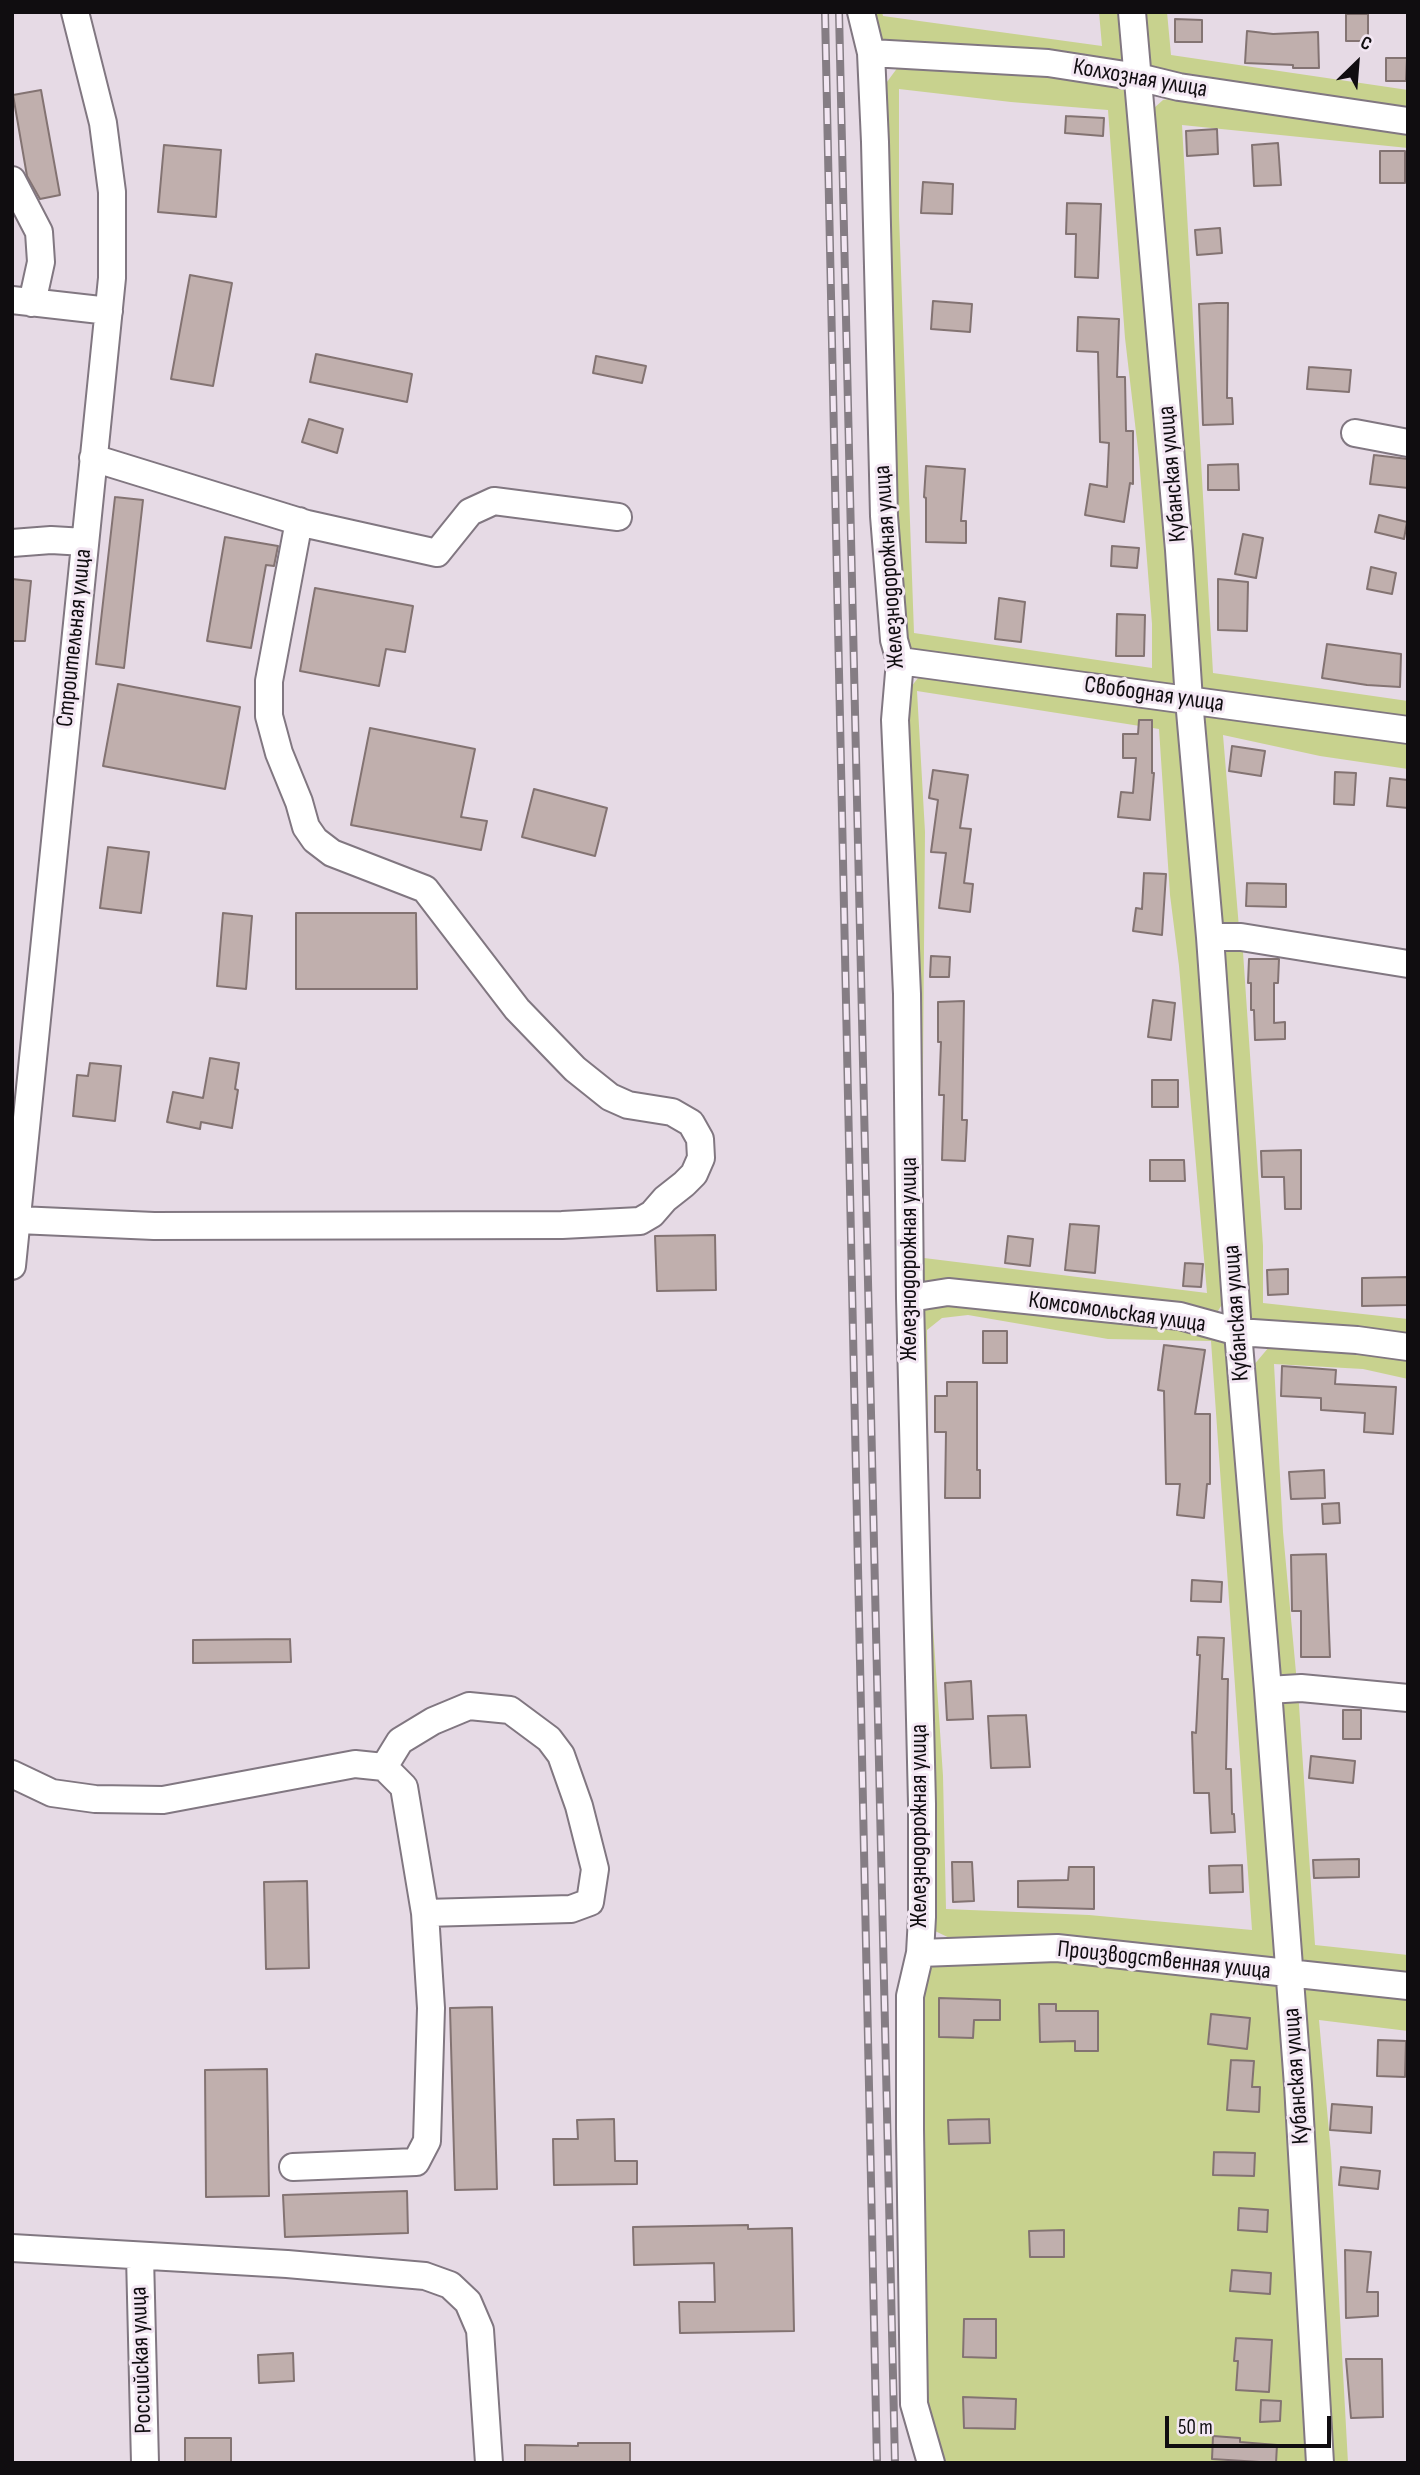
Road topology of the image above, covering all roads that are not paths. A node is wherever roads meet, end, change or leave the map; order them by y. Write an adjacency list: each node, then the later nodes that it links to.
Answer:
1 (75, 12): 9 (street, Строительная улица)
2 (861, 12): 4 (street, Железнодорожная улица)
3 (1132, 12): 5 (street, Кубанская улица)
4 (871, 53): 5 (street, Колхозная улица); 17 (street, Железнодорожная улица)
5 (1138, 78): 6 (street, Колхозная улица); 18 (street, Кубанская улица)
6 (1408, 121)
7 (12, 180): 8 (street)
8 (22, 302): 9 (street)
9 (109, 310): 12 (street, Строительная улица)
10 (1354, 433): 11 (street)
11 (1408, 443)
12 (93, 458): 14 (street); 15 (street, Строительная улица)
13 (618, 517): 14 (street)
14 (299, 521): 22 (street)
15 (85, 542): 16 (street); 22 (street, Строительная улица)
16 (12, 543)
17 (901, 661): 18 (street, Свободная улица); 24 (street, Железнодорожная улица)
18 (1189, 700): 19 (street, Свободная улица); 20 (street, Кубанская улица)
19 (1408, 730)
20 (1210, 937): 21 (street); 25 (street, Кубанская улица)
21 (1408, 964)
22 (18, 1220): 23 (street, Строительная улица)
23 (12, 1266)
24 (910, 1297): 25 (street, Комсомольская улица); 32 (street, Железнодорожная улица)
25 (1238, 1332): 26 (street, Комсомольская улица); 27 (street, Кубанская улица)
26 (1408, 1347)
27 (1268, 1690): 28 (street); 33 (street, Кубанская улица)
28 (1408, 1698)
29 (384, 1767): 30 (street); 31 (street); 31 (street)
30 (12, 1774)
31 (425, 1913): 35 (street)
32 (920, 1953): 33 (street, Производственная улица); 40 (street, Железнодорожная улица)
33 (1289, 1974): 34 (street, Производственная улица); 41 (street, Кубанская улица)
34 (1408, 1986)
35 (293, 2167)
36 (12, 2248): 37 (street)
37 (140, 2256): 38 (street, Российская улица); 39 (street)
38 (145, 2463)
39 (489, 2463)
40 (931, 2463)
41 (1320, 2463)

